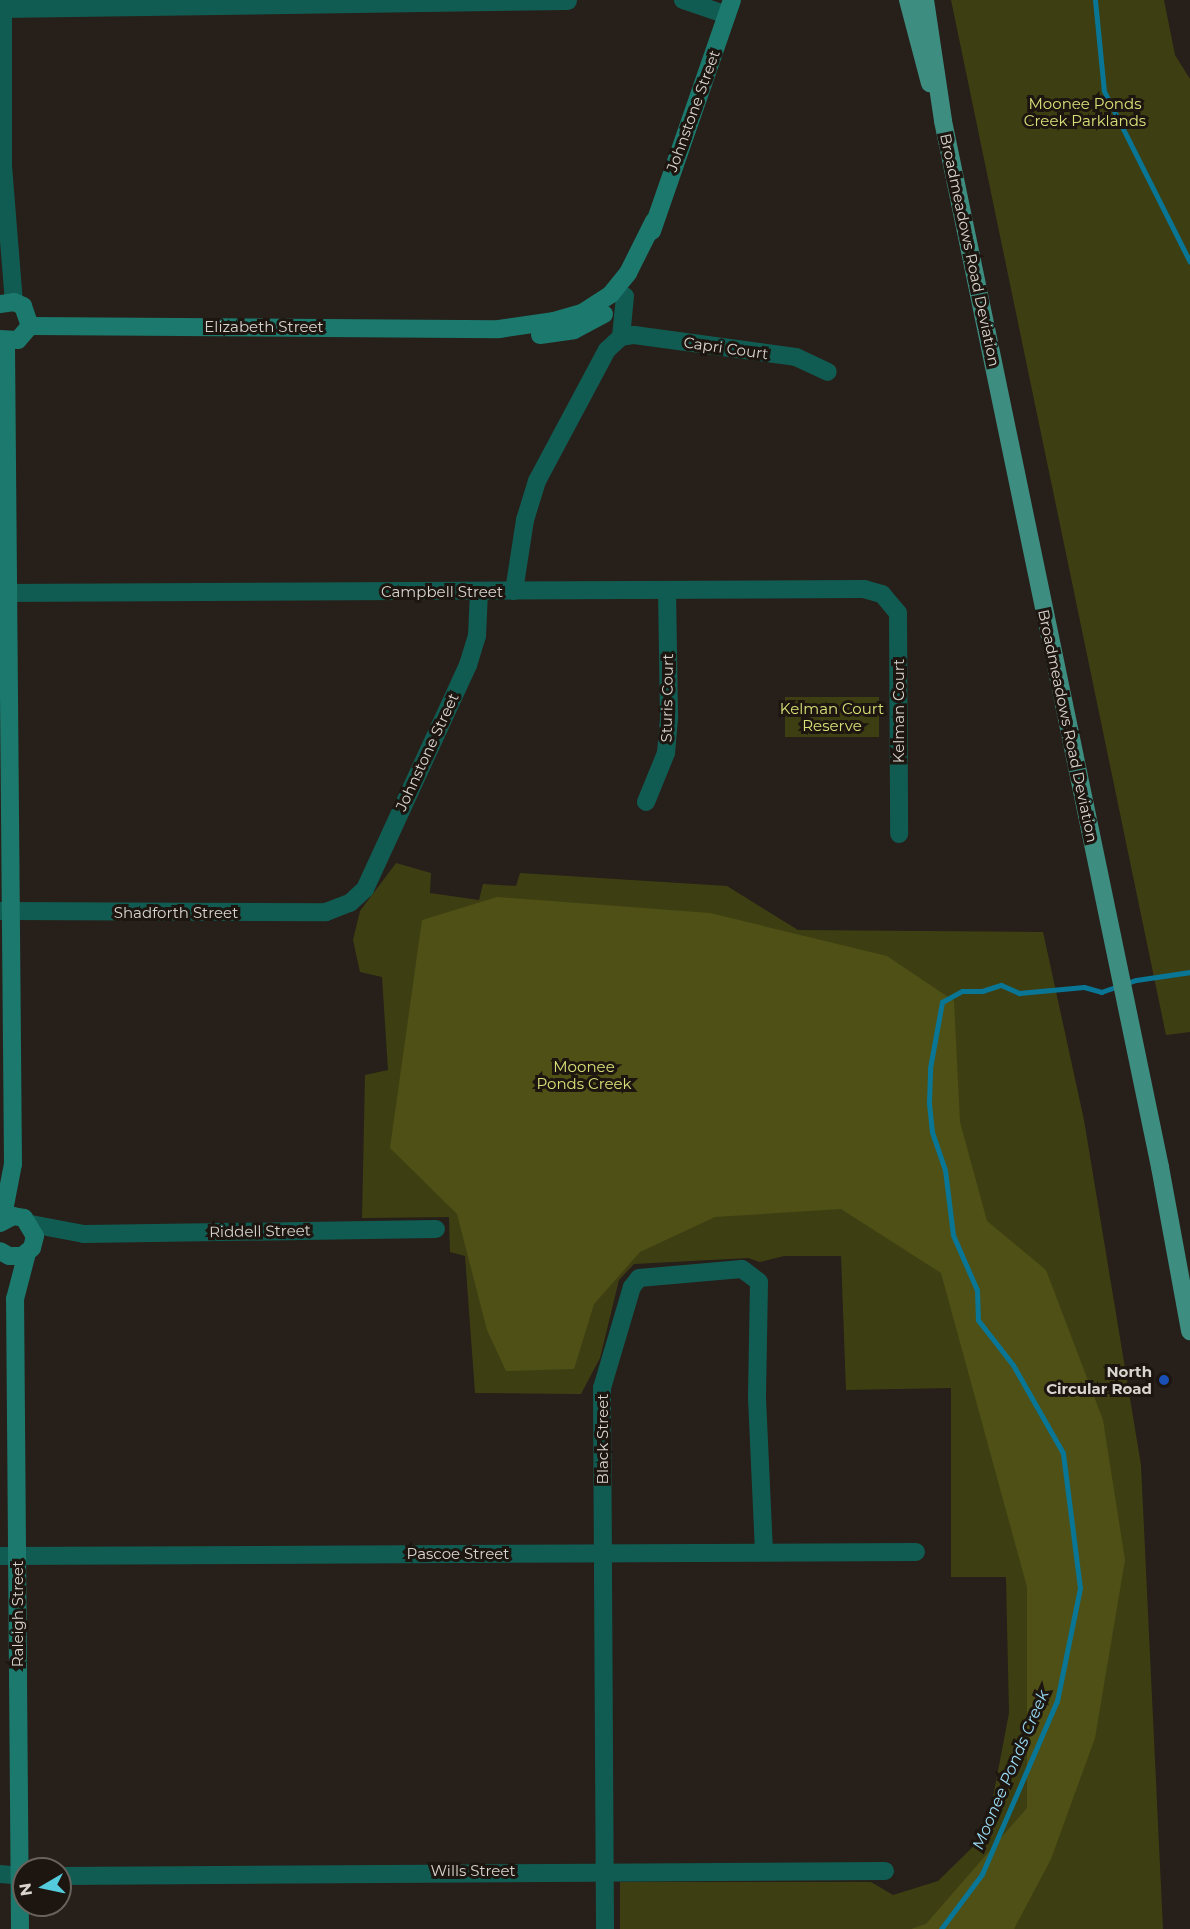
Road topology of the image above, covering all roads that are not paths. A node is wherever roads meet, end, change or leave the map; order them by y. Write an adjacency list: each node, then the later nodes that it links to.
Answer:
1 (683, 0): 6 (street)
2 (908, 0): 7 (main road, Broadmeadows Road Deviation)
3 (925, 0): 7 (main road, Broadmeadows Road Deviation)
4 (568, 1): 5 (street)
5 (2, 6): 10 (street)
6 (729, 8): 8 (street, Johnstone Street)
7 (943, 121): 33 (main road, Broadmeadows Road Deviation)
8 (654, 221): 9 (street, Johnstone Street); 11 (street, Johnstone Street)
9 (625, 296): 11 (street, Johnstone Street); 13 (street, Johnstone Street)
10 (7, 303): 12 (street)
11 (605, 307): 12 (street, Elizabeth Street); 13 (street)
12 (30, 326): 14 (street)
13 (621, 337): 15 (street, Capri Court); 16 (street)
14 (3, 340): 19 (street)
15 (828, 372)
16 (514, 591): 17 (street, Campbell Street); 18 (street, Campbell Street)
17 (667, 591): 20 (street, Campbell Street); 21 (street, Sturis Court)
18 (479, 592): 19 (street, Campbell Street); 23 (street, Johnstone Street)
19 (3, 593): 24 (street)
20 (882, 594): 22 (street, Kelman Court)
21 (646, 802)
22 (899, 834)
23 (350, 903): 24 (street, Shadforth Street)
24 (4, 912): 25 (street)
25 (13, 1164): 26 (street); 27 (street)
26 (1, 1222): 27 (street)
27 (30, 1223): 29 (street, Riddell Street); 30 (street, Raleigh Street)
28 (436, 1229): 29 (street, Riddell Street)
29 (84, 1234): 30 (street, Riddell Street)
30 (30, 1250): 31 (street); 32 (street, Raleigh Street)
31 (2, 1252): 32 (street, Raleigh Street)
32 (15, 1299): 37 (street, Raleigh Street)
33 (1190, 1331)
34 (764, 1550): 35 (street, Pascoe Street); 36 (street, Pascoe Street); 36 (street, Black Street)
35 (916, 1552)
36 (602, 1553): 37 (street, Pascoe Street); 39 (street, Black Street)
37 (9, 1556): 38 (street, Raleigh Street)
38 (21, 1857)
39 (605, 1871): 40 (street, Wills Street); 41 (street, Wills Street); 42 (street, Black Street)
40 (885, 1871)
41 (72, 1876)
42 (605, 1929)

